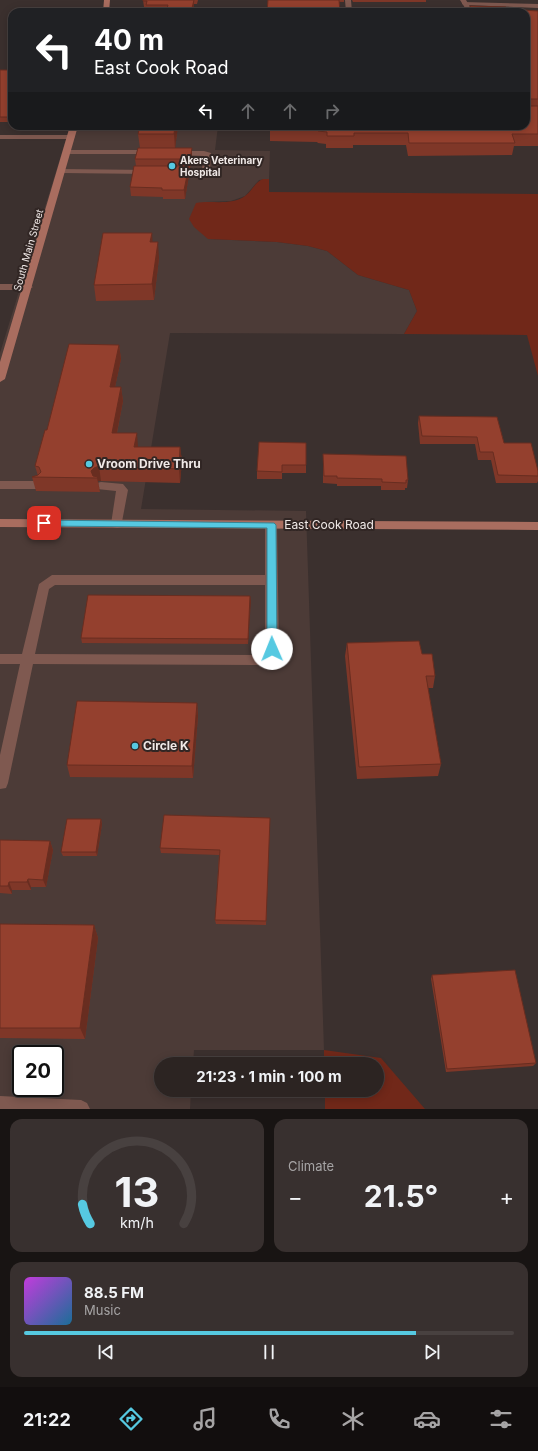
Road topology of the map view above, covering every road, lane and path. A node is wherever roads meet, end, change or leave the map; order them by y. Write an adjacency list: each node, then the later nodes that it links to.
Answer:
1 (464, 1): 2 (street)
2 (538, 6)
3 (73, 130): 5 (street, South Main Street)
4 (0, 136): 5 (street)
5 (71, 137): 6 (street, South Main Street)
6 (67, 152): 7 (street, South Main Street); 7 (street)
7 (62, 171): 9 (street, South Main Street)
8 (0, 287): 9 (street)
9 (28, 287): 10 (street, South Main Street)
10 (0, 379)
11 (0, 485): 12 (street)
12 (37, 485)
13 (101, 486): 15 (street)
14 (0, 522): 15 (street, East Cook Road)
15 (118, 524): 16 (street, East Cook Road)
16 (271, 525): 17 (street, East Cook Road); 18 (street)
17 (538, 526)
18 (272, 580): 20 (street); 20 (street)
19 (0, 659): 20 (street)
20 (27, 659): 21 (street)
21 (1, 783)
22 (0, 1105): 23 (street)
23 (81, 1109)

